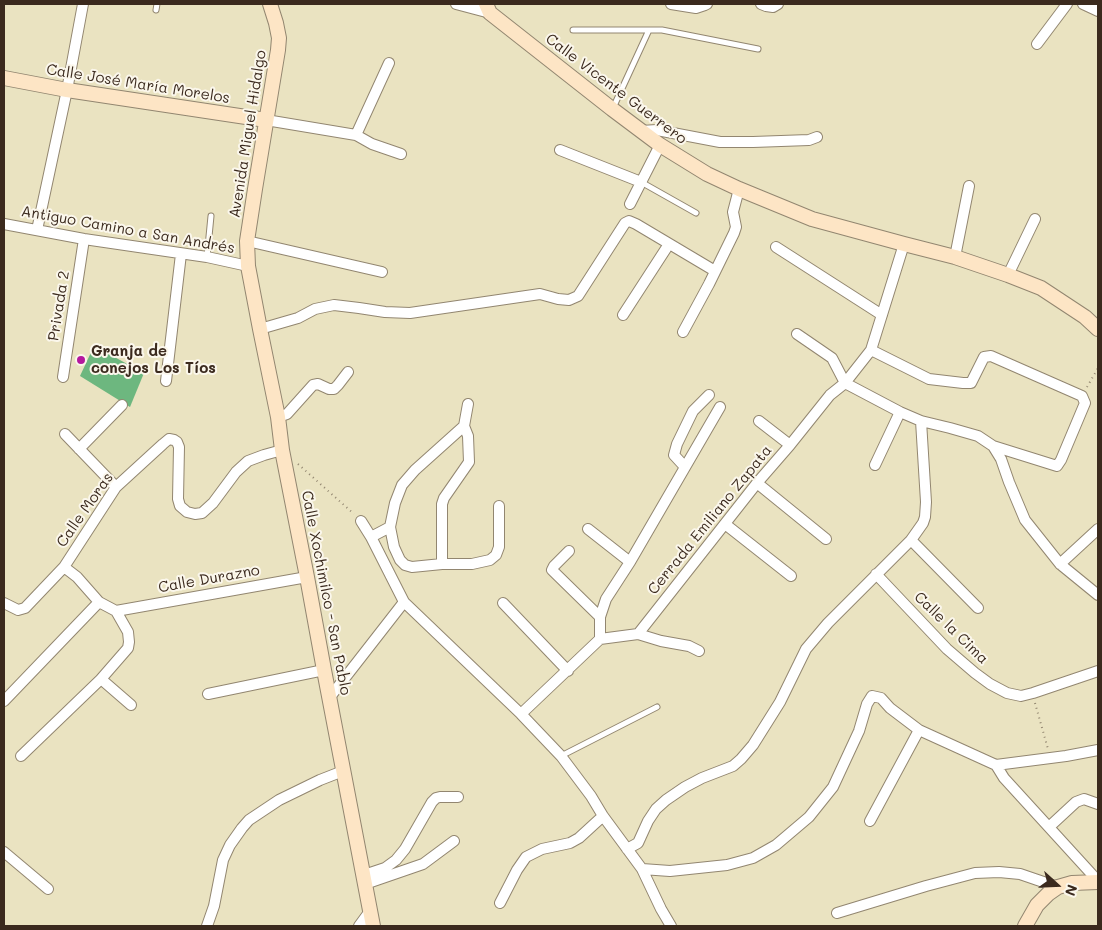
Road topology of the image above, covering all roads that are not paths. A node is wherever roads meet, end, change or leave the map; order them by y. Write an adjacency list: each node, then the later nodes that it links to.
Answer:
1 (83, 4): 18 (street)
2 (270, 4): 20 (main road, Avenida Miguel Hidalgo)
3 (456, 4): 10 (street)
4 (672, 4): 5 (street)
5 (707, 4)
6 (761, 4): 7 (street)
7 (778, 4)
8 (1067, 4): 14 (street)
9 (1083, 4): 11 (street)
10 (488, 8): 19 (main road, Calle Vicente Guerrero)
11 (1098, 11)
12 (573, 30): 13 (lane)
13 (649, 30): 15 (lane); 19 (lane)
14 (1036, 44)
15 (758, 49)
16 (389, 63): 22 (street)
17 (4, 78): 18 (main road, Calle José María Morelos)
18 (67, 90): 20 (main road, Calle José María Morelos); 35 (street)
19 (612, 110): 21 (main road, Calle Vicente Guerrero)
20 (266, 120): 22 (street); 37 (main road, Avenida Miguel Hidalgo)
21 (641, 131): 23 (street); 24 (main road, Calle Vicente Guerrero)
22 (356, 135): 26 (street)
23 (817, 137)
24 (660, 145): 27 (street); 29 (main road, Calle Vicente Guerrero)
25 (560, 150): 27 (street)
26 (401, 154)
27 (641, 182): 30 (street); 31 (lane)
28 (970, 186): 43 (street)
29 (739, 189): 39 (main road, Calle Vicente Guerrero); 45 (street)
30 (630, 204)
31 (696, 213)
32 (211, 216): 42 (lane)
33 (1035, 219): 47 (street)
34 (4, 224): 35 (street, Antiguo Camino a San Andrés)
35 (38, 230): 36 (street, Antiguo Camino a San Andrés)
36 (84, 239): 41 (street, Antiguo Camino a San Andrés); 56 (street, Privada 2)
37 (247, 241): 44 (main road, Avenida Miguel Hidalgo); 46 (street, Avenida Miguel Hidalgo)
38 (669, 244): 45 (street); 48 (street); 50 (street)
39 (904, 244): 43 (main road, Calle Vicente Guerrero); 49 (street)
40 (776, 247): 49 (street)
41 (181, 254): 42 (street, Antiguo Camino a San Andrés); 57 (street)
42 (207, 257): 44 (street, Antiguo Camino a San Andrés)
43 (955, 257): 47 (main road, Calle Vicente Guerrero)
44 (248, 266): 50 (main road, Calle Xochimilco - San Pablo)
45 (715, 271): 52 (street)
46 (382, 272)
47 (1008, 275): 51 (main road, Calle Vicente Guerrero)
48 (623, 315)
49 (882, 315): 54 (street)
50 (260, 329): 64 (main road, Calle Xochimilco - San Pablo)
51 (1098, 329)
52 (683, 332)
53 (797, 334): 58 (street)
54 (871, 350): 58 (street, Cerrada Emiliano Zapata); 70 (street)
55 (348, 372): 64 (street)
56 (63, 377)
57 (166, 381)
58 (845, 383): 63 (street); 69 (street, Cerrada Emiliano Zapata)
59 (709, 395): 74 (street)
60 (468, 404): 67 (street)
61 (122, 405): 71 (street)
62 (720, 407): 74 (street)
63 (900, 412): 66 (street); 73 (street)
64 (278, 417): 72 (main road, Calle Xochimilco - San Pablo)
65 (759, 421): 69 (street)
66 (921, 421): 70 (street); 85 (street)
67 (464, 426): 80 (street); 88 (street)
68 (65, 434): 71 (street)
69 (790, 445): 75 (street, Cerrada Emiliano Zapata)
70 (993, 446): 89 (street)
71 (80, 450): 76 (street)
72 (282, 450): 76 (street, Calle Moras); 92 (main road, Calle Xochimilco - San Pablo)
73 (874, 465)
74 (685, 467): 87 (street)
75 (758, 483): 79 (street, Cerrada Emiliano Zapata); 84 (street)
76 (116, 487): 90 (street, Calle Moras)
77 (499, 506): 88 (street)
78 (361, 521): 83 (street)
79 (725, 524): 93 (street); 102 (street, Cerrada Emiliano Zapata)
80 (390, 527): 83 (street); 88 (street)
81 (588, 529): 87 (street)
82 (1098, 529): 89 (street)
83 (371, 537): 96 (street)
84 (826, 539)
85 (911, 540): 91 (street); 99 (street)
86 (568, 551): 101 (street)
87 (630, 562): 101 (street)
88 (442, 564)
89 (1060, 564): 94 (street)
90 (64, 567): 95 (street, Calle Moras); 97 (street)
91 (876, 574): 107 (street, Calle la Cima); 127 (street)
92 (307, 576): 100 (street, Calle Durazno); 105 (main road, Calle Xochimilco - San Pablo)
93 (791, 576)
94 (1098, 595)
95 (99, 602): 100 (street, Calle Moras); 111 (street)
96 (404, 602): 110 (street); 114 (street)
97 (4, 603)
98 (503, 603): 106 (street)
99 (978, 608)
100 (116, 611): 108 (street)
101 (600, 617): 103 (street)
102 (638, 634): 103 (street); 104 (street)
103 (600, 639): 106 (street)
104 (699, 651)
105 (324, 670): 109 (street); 110 (main road, Calle Xochimilco - San Pablo)
106 (568, 671): 114 (street)
107 (1098, 671)
108 (101, 679): 112 (street); 117 (street)
109 (208, 694)
110 (330, 697): 120 (main road, Calle Xochimilco - San Pablo)
111 (4, 701)
112 (131, 705)
113 (657, 707): 118 (lane)
114 (521, 714): 118 (street)
115 (919, 730): 119 (street); 124 (street); 129 (street)
116 (1098, 750): 119 (street)
117 (21, 756)
118 (561, 756): 123 (street)
119 (996, 765): 125 (street)
120 (343, 771): 130 (main road, Calle Xochimilco - San Pablo); 137 (street)
121 (458, 797): 130 (street)
122 (1098, 804): 125 (street)
123 (603, 816): 127 (street); 134 (street)
124 (870, 821)
125 (1049, 827): 131 (street)
126 (454, 841): 130 (street)
127 (627, 849): 129 (street)
128 (4, 852): 133 (street)
129 (642, 869): 140 (street)
130 (365, 879): 135 (main road, Calle Xochimilco - San Pablo)
131 (1098, 882): 132 (main road)
132 (1058, 887): 136 (street); 141 (main road)
133 (48, 889)
134 (500, 903)
135 (370, 911): 138 (street); 139 (main road, Calle Xochimilco - San Pablo)
136 (838, 913)
137 (207, 926)
138 (359, 926)
139 (373, 926)
140 (671, 926)
141 (1025, 926)

